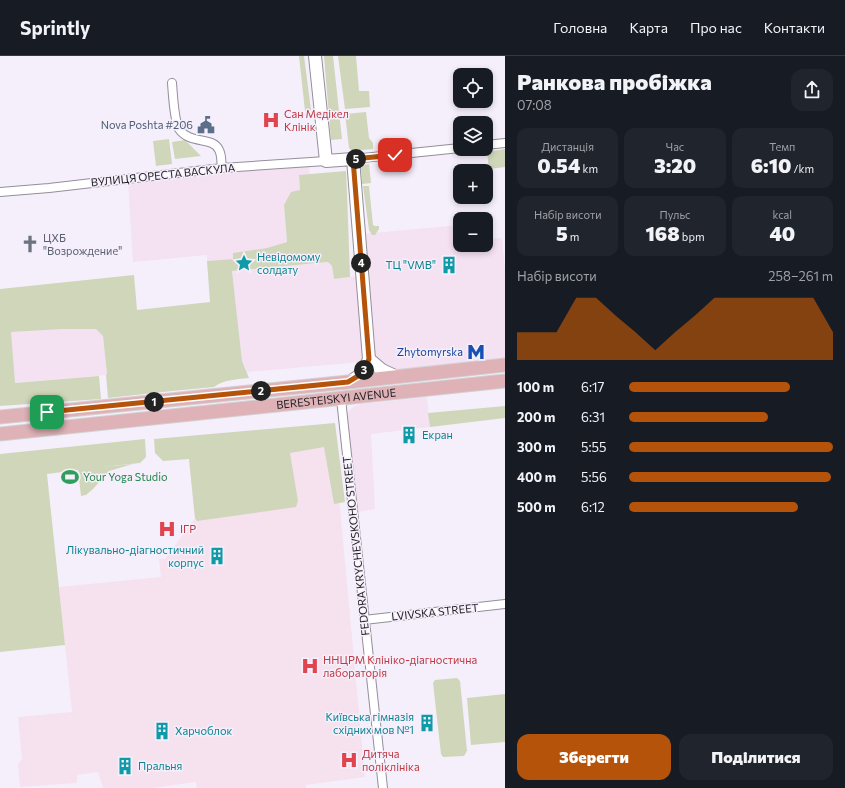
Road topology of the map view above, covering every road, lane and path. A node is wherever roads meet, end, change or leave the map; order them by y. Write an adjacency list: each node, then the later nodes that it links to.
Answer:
1 (315, 56): 7 (street)
2 (172, 83): 8 (street)
3 (505, 143): 4 (street)
4 (493, 144)
5 (453, 149): 6 (street)
6 (353, 159): 7 (street); 10 (street)
7 (326, 161): 8 (street, ВУЛИЦЯ ОРЕСТА ВАСКУЛА)
8 (222, 168): 9 (street, ВУЛИЦЯ ОРЕСТА ВАСКУЛА)
9 (0, 192)
10 (369, 359): 12 (street); 13 (street)
11 (505, 365): 12 (main road, BERESTEISKYI AVENUE)
12 (397, 377): 13 (main road, BERESTEISKYI AVENUE)
13 (350, 382): 16 (main road, BERESTEISKYI AVENUE)
14 (505, 382): 15 (main road, BERESTEISKYI AVENUE)
15 (341, 399): 17 (main road, BERESTEISKYI AVENUE); 19 (street, FEDORA KRYCHEVSKOHO STREET)
16 (0, 417)
17 (0, 434)
18 (505, 604): 19 (street, LVIVSKA STREET)
19 (364, 620): 20 (street, FEDORA KRYCHEVSKOHO STREET)
20 (383, 788)

